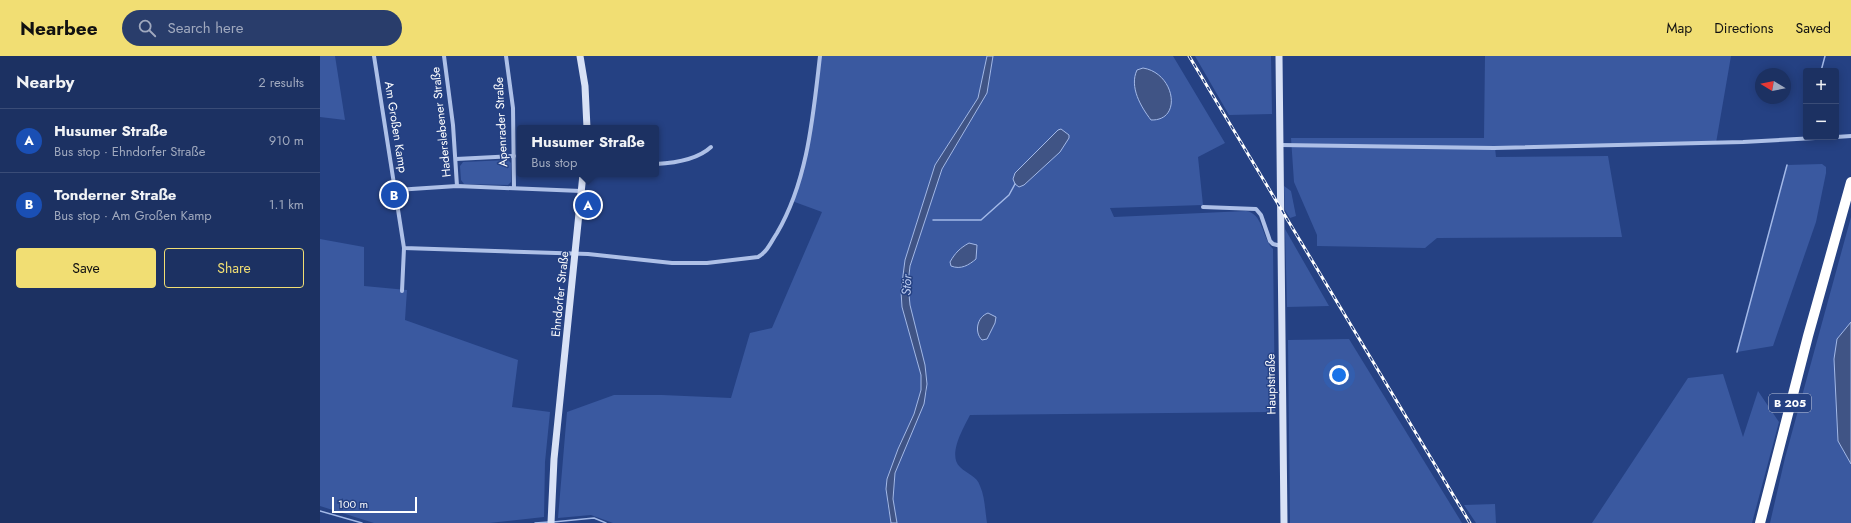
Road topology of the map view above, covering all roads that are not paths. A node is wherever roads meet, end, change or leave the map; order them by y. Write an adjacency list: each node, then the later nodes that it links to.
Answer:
1 (374, 56): 20 (street, Am Großen Kamp)
2 (444, 56): 14 (street, Haderslebener Straße)
3 (506, 56): 13 (street, Apenrader Straße)
4 (580, 56): 7 (street)
5 (820, 56): 25 (street)
6 (1279, 56): 11 (street, Hauptstraße)
7 (587, 125)
8 (1850, 136): 9 (street)
9 (1839, 137)
10 (1803, 139): 11 (street)
11 (1280, 145): 23 (street, Hauptstraße)
12 (711, 147): 15 (street)
13 (514, 156): 14 (street); 19 (street, Apenrader Straße)
14 (456, 159): 18 (street, Haderslebener Straße)
15 (659, 164)
16 (583, 177): 21 (street, Ehndorfer Straße)
17 (1851, 182): 29 (highway, B 205)
18 (457, 186): 19 (street); 20 (street)
19 (514, 188): 21 (street)
20 (396, 190): 24 (street, Am Großen Kamp)
21 (581, 191): 25 (street, Ehndorfer Straße)
22 (1203, 207): 23 (street)
23 (1281, 246): 28 (street, Hauptstraße)
24 (404, 248): 25 (street); 26 (street, Am Großen Kamp)
25 (575, 254): 27 (street, Ehndorfer Straße)
26 (402, 291)
27 (551, 523)
28 (1284, 523)
29 (1760, 523)

